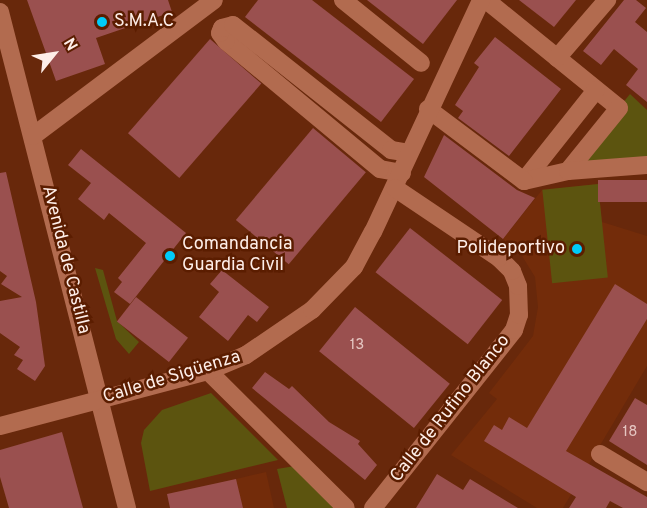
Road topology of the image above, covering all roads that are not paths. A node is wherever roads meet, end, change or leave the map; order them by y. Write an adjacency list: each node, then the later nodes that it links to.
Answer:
1 (214, 0): 11 (street)
2 (343, 0): 8 (street)
3 (481, 0): 10 (street, Calle de Sigüenza)
4 (486, 0): 7 (street)
5 (607, 0): 7 (street)
6 (0, 12): 11 (street, Avenida de Castilla)
7 (557, 58): 9 (street)
8 (421, 63)
9 (596, 90): 14 (street); 16 (street)
10 (428, 109): 12 (street, Calle de Sigüenza); 16 (street)
11 (33, 136): 18 (street, Avenida de Castilla)
12 (409, 153): 15 (street, Calle de Sigüenza); 15 (street)
13 (647, 165): 14 (street)
14 (568, 171): 16 (street)
15 (398, 181): 17 (street, Calle de Sigüenza); 24 (street, Calle de Rufino Blanco)
16 (524, 181)
17 (208, 370): 18 (street, Calle de Sigüenza); 23 (street)
18 (101, 401): 19 (street, Calle de Sigüenza); 22 (street, Avenida de Castilla)
19 (0, 426)
20 (600, 454): 21 (street)
21 (647, 482)
22 (127, 508)
23 (346, 508)
24 (373, 508)

